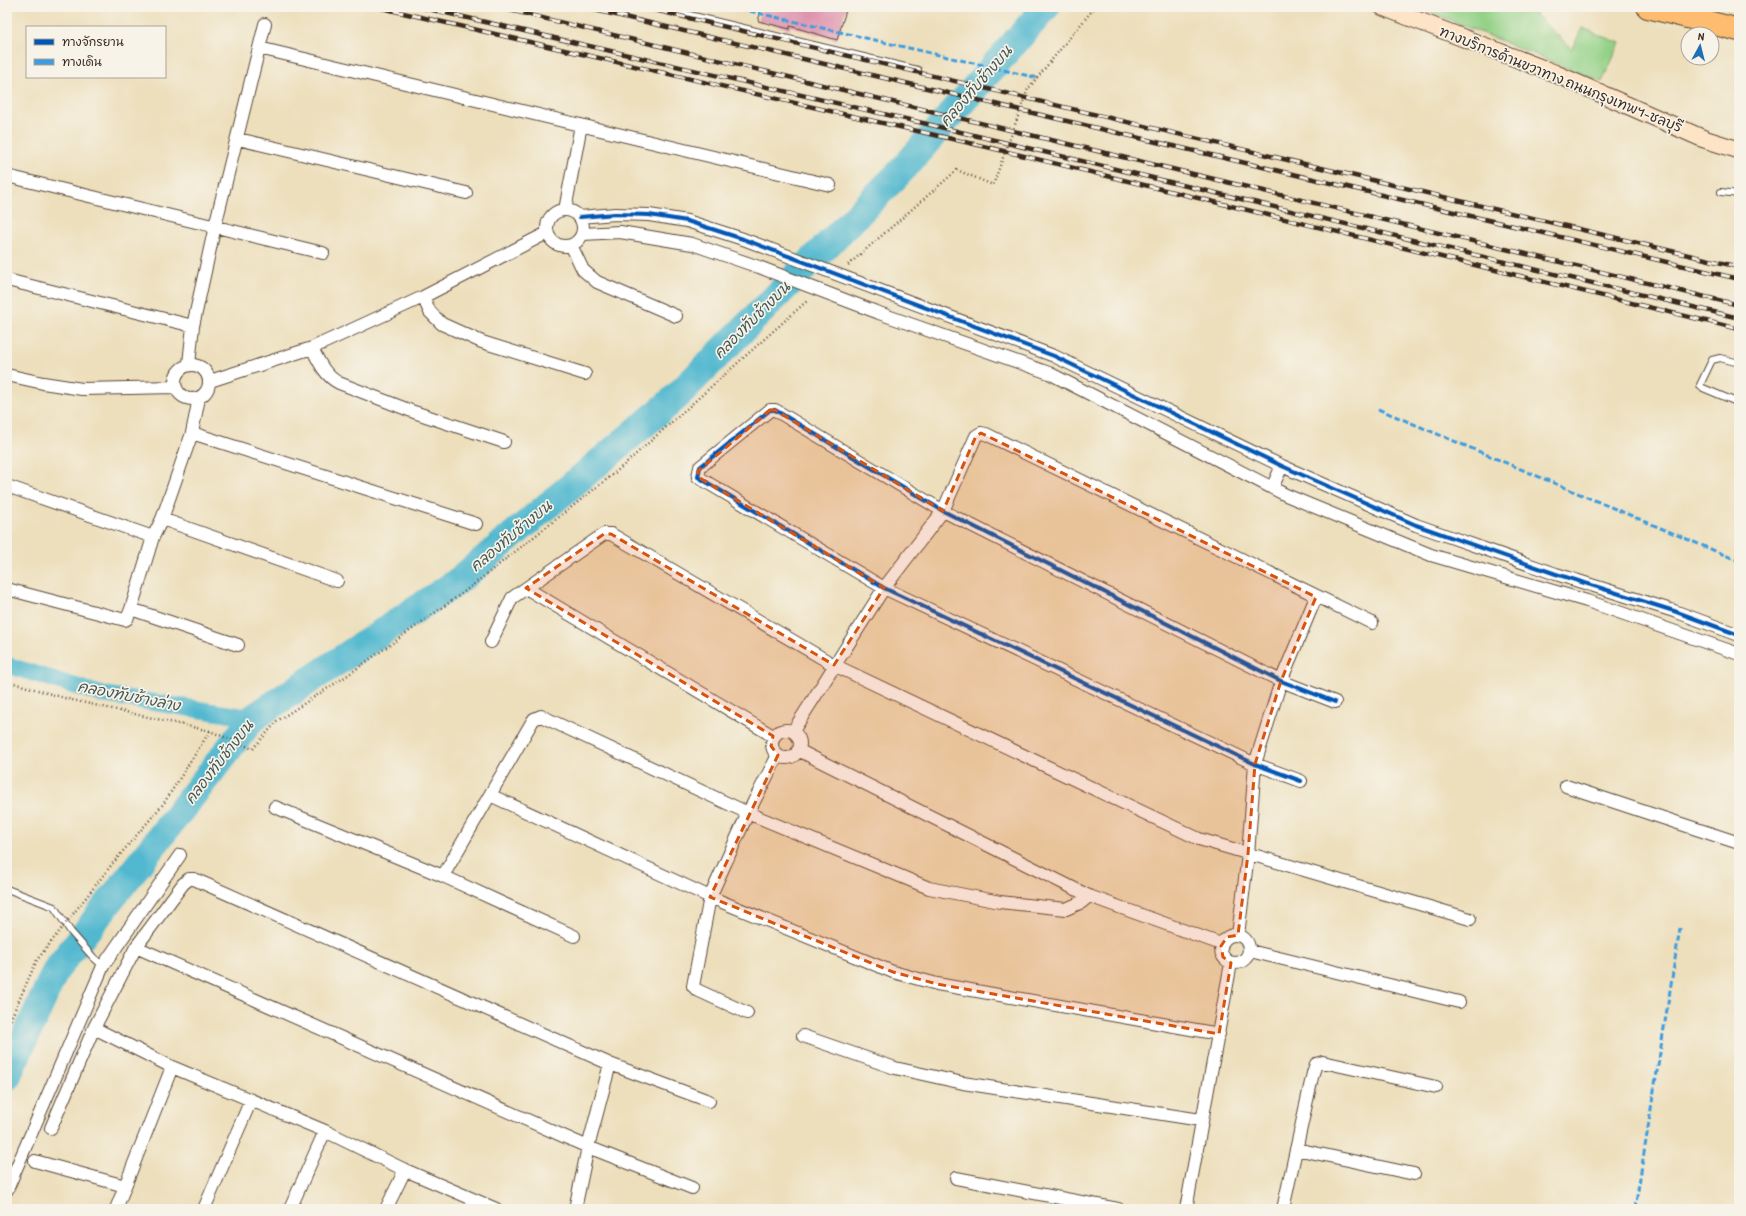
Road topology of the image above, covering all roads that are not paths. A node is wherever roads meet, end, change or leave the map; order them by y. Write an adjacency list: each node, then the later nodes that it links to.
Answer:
1 (656, 7): 7 (lane)
2 (1383, 7): 10 (main road, ทางบริการด้านขวาทาง ถนนกรุงเทพฯ-ชลบุรี)
3 (1648, 7): 5 (highway)
4 (265, 24): 6 (street)
5 (1739, 30)
6 (258, 48): 8 (street); 9 (street)
7 (918, 70)
8 (581, 125): 12 (street); 16 (street)
9 (238, 139): 14 (street); 18 (street)
10 (1739, 150)
11 (7, 176): 18 (street)
12 (830, 184)
13 (1720, 192): 15 (lane)
14 (466, 193)
15 (1739, 194)
16 (565, 210): 17 (street); 19 (street)
17 (580, 217): 20 (street); 21 (street)
18 (215, 226): 23 (street); 28 (street)
19 (547, 233): 22 (street); 26 (street)
20 (582, 234): 22 (street); 24 (street)
21 (743, 239): 24 (street); 29 (street)
22 (571, 245): 27 (street)
23 (323, 254)
24 (736, 259): 31 (street)
25 (7, 280): 28 (street)
26 (423, 297): 30 (street); 34 (street)
27 (676, 316)
28 (194, 326): 33 (street)
29 (1019, 343): 31 (street); 42 (street)
30 (312, 348): 36 (street); 41 (street)
31 (1009, 358): 44 (street)
32 (1739, 363): 39 (lane)
33 (189, 364): 36 (street); 37 (street)
34 (584, 374)
35 (7, 375): 37 (street)
36 (210, 381): 38 (street)
37 (175, 387): 38 (street)
38 (199, 398): 40 (street)
39 (1739, 403)
40 (192, 433): 46 (street); 47 (street)
41 (504, 442)
42 (1282, 466): 44 (street); 49 (street)
43 (7, 486): 48 (street)
44 (1272, 488): 54 (street)
45 (943, 511): 53 (street); 53 (street); 55 (street); 63 (street)
46 (162, 519): 48 (street); 50 (street)
47 (476, 524)
48 (154, 537): 56 (street)
49 (1556, 574): 54 (street); 58 (street)
50 (337, 582)
51 (7, 588): 56 (street)
52 (526, 588): 59 (street); 62 (street); 66 (street)
53 (884, 588): 62 (street); 69 (street)
54 (1550, 591): 61 (street)
55 (1316, 597): 57 (street); 63 (street)
56 (131, 608): 60 (street)
57 (1372, 623)
58 (1739, 635)
59 (491, 642)
60 (238, 645)
61 (1739, 654)
62 (834, 665): 65 (street); 76 (street)
63 (1281, 681): 64 (street); 69 (street)
64 (1335, 702)
65 (793, 731): 66 (street); 67 (street)
66 (773, 736): 68 (street)
67 (798, 750): 68 (street); 80 (street)
68 (778, 756): 74 (street)
69 (1255, 764): 70 (street); 76 (street)
70 (1301, 781)
71 (1566, 786): 75 (street)
72 (490, 795): 74 (street); 78 (street); 81 (street)
73 (275, 807): 78 (street)
74 (748, 813): 80 (street); 81 (street)
75 (1739, 843)
76 (1248, 854): 82 (street); 83 (street)
77 (180, 855): 89 (street)
78 (443, 876): 84 (street)
79 (7, 889): 89 (lane)
80 (1089, 896): 85 (street)
81 (710, 897): 91 (street); 93 (street)
82 (1470, 919)
83 (1238, 935): 85 (street); 87 (street)
84 (574, 936)
85 (1221, 944): 88 (street)
86 (136, 947): 92 (street); 95 (street); 103 (street)
87 (1250, 951): 88 (street); 90 (street)
88 (1232, 963): 93 (street)
89 (103, 966): 111 (street)
90 (1459, 1002)
91 (747, 1013)
92 (94, 1028): 96 (street); 101 (street)
93 (1219, 1034): 100 (street)
94 (803, 1036): 100 (street)
95 (610, 1064): 99 (street); 103 (street)
96 (172, 1067): 98 (street); 109 (street)
97 (1436, 1087): 104 (street)
98 (251, 1100): 102 (street); 113 (street)
99 (709, 1101)
100 (1201, 1120): 119 (street)
101 (51, 1128)
102 (325, 1131): 106 (street); 114 (street)
103 (588, 1147): 110 (street); 117 (street)
104 (1296, 1149): 107 (street); 120 (street)
105 (35, 1161): 109 (street)
106 (405, 1170): 115 (street); 116 (street)
107 (1414, 1174)
108 (956, 1178): 118 (street)
109 (125, 1186): 112 (street)
110 (692, 1188)
111 (7, 1190)
112 (116, 1209)
113 (204, 1209)
114 (290, 1209)
115 (386, 1209)
116 (496, 1209)
117 (575, 1209)
118 (1118, 1209)
119 (1186, 1209)
120 (1283, 1209)

